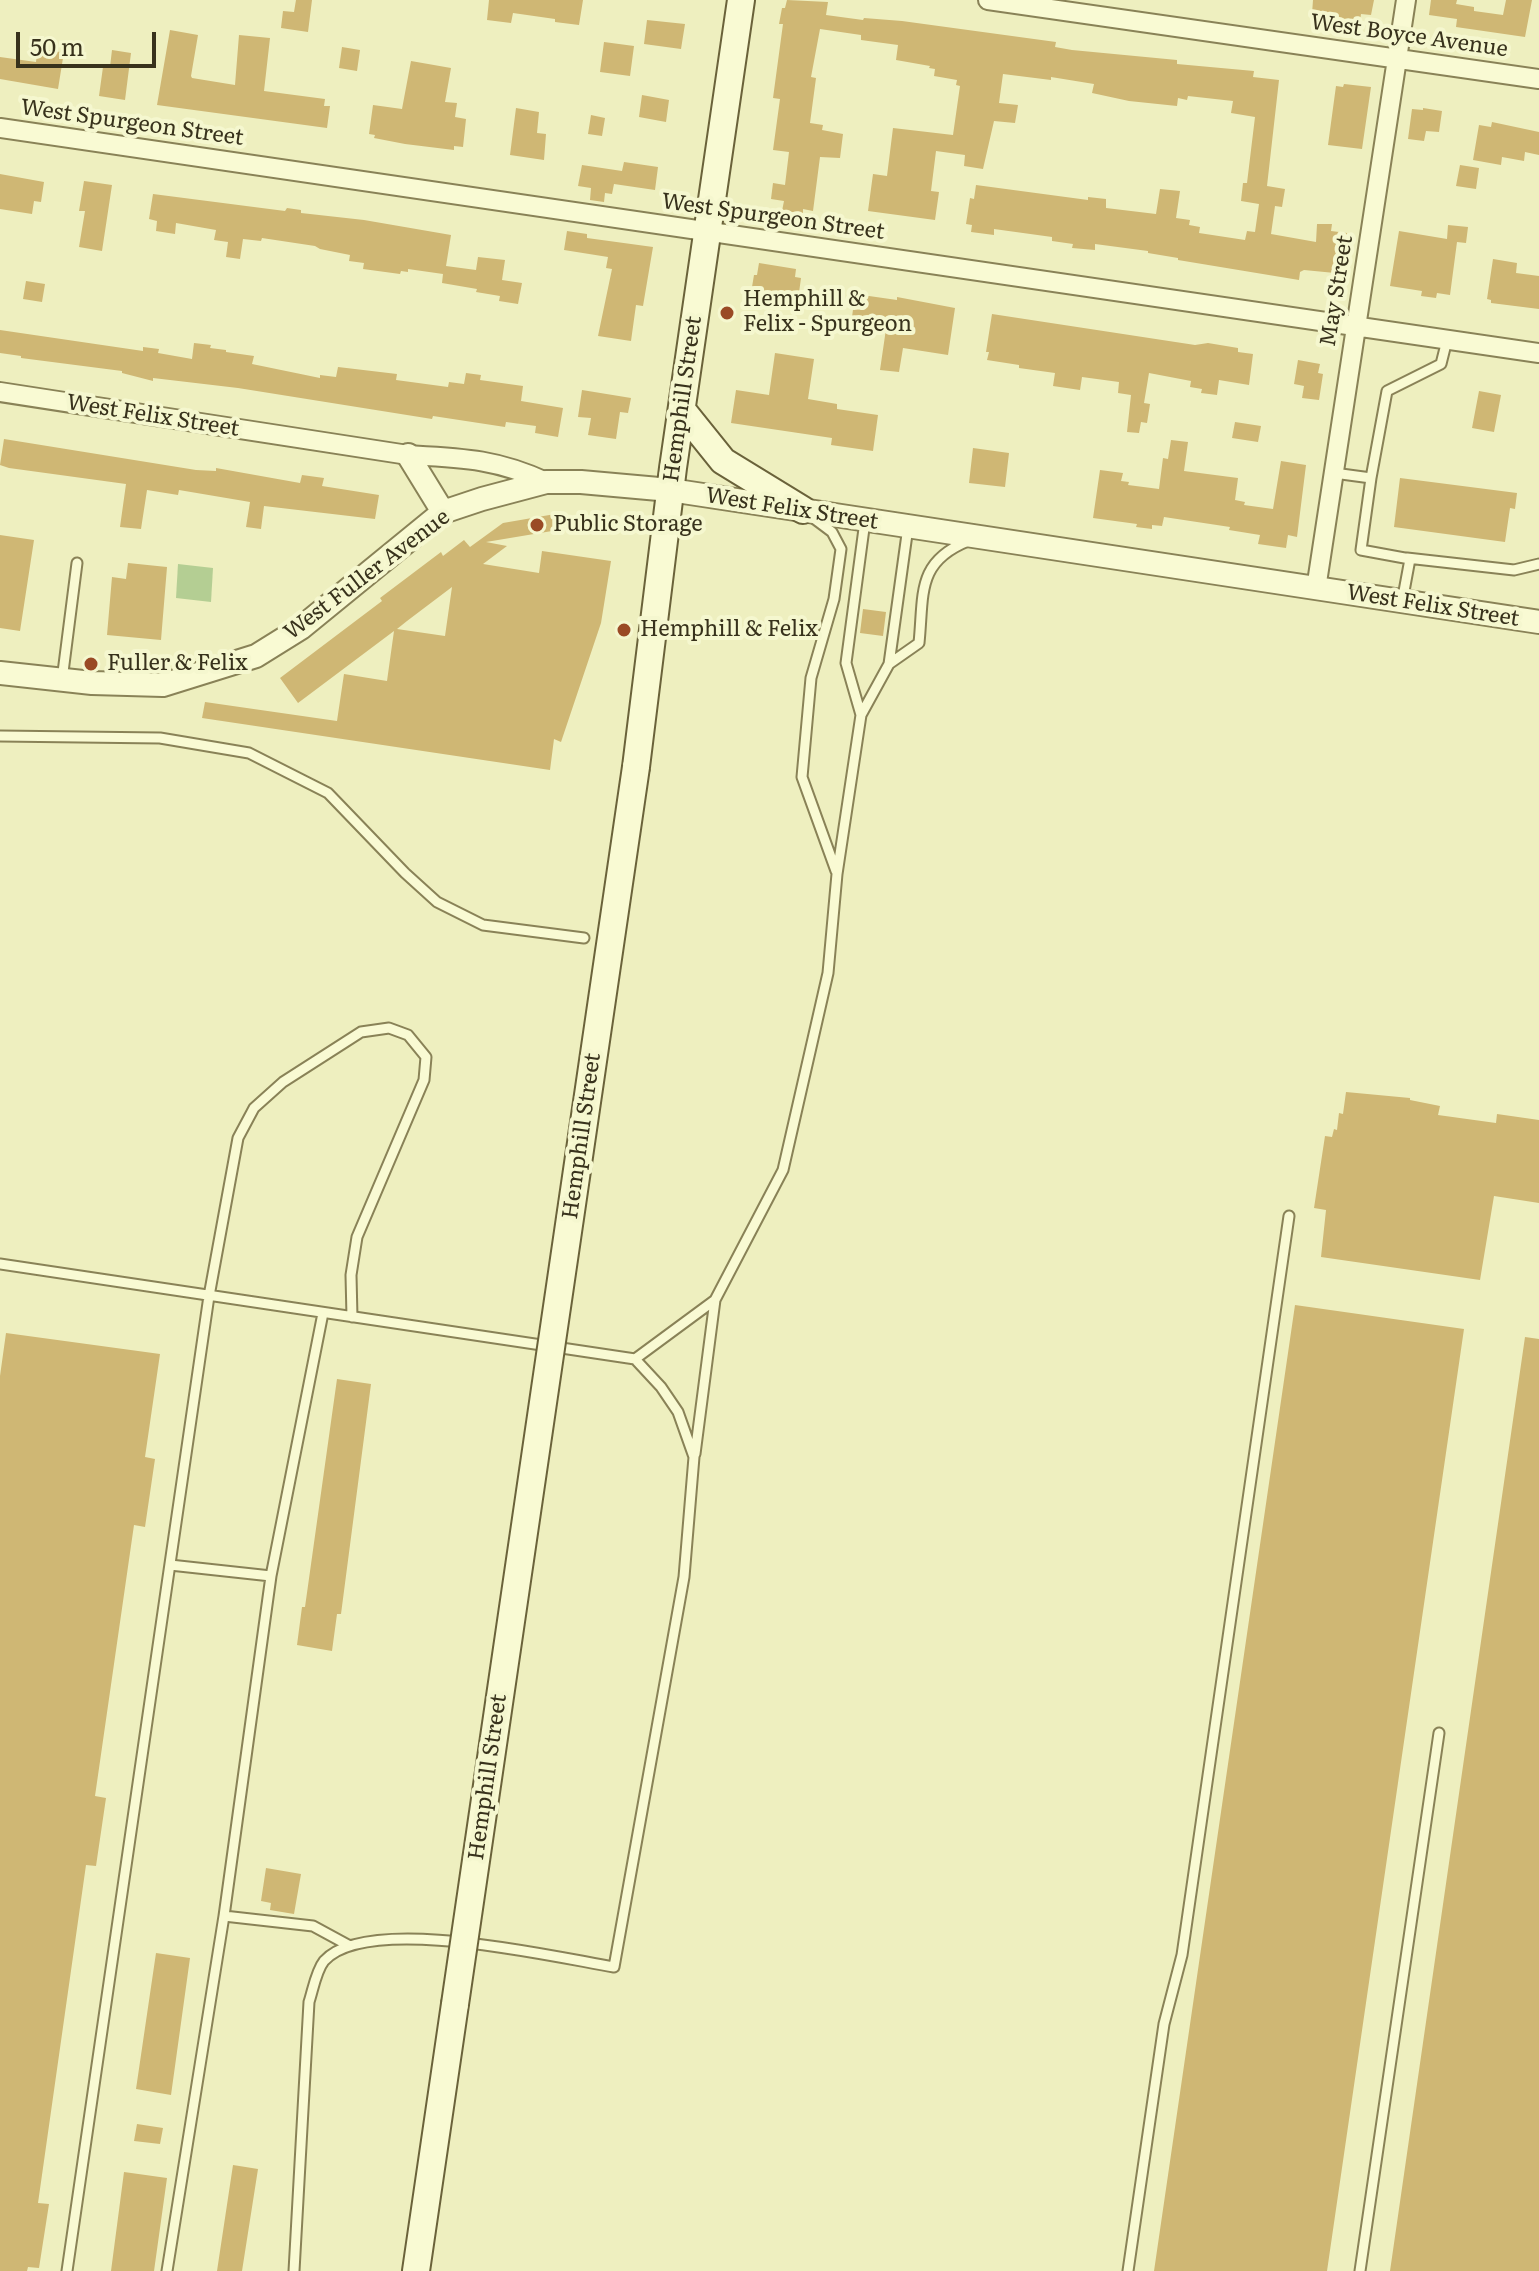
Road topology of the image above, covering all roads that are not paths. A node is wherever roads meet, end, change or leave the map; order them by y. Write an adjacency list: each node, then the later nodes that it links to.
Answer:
1 (741, 0): 7 (main road, Hemphill Street)
2 (988, 0): 4 (street, West Boyce Avenue)
3 (1406, 0): 4 (street, May Street)
4 (1398, 59): 5 (street, West Boyce Avenue); 8 (street, May Street)
5 (1539, 79)
6 (0, 128): 7 (street, West Spurgeon Street)
7 (707, 232): 8 (street, West Spurgeon Street); 12 (main road, Hemphill Street)
8 (1356, 325): 9 (street, West Spurgeon Street); 14 (street, May Street)
9 (1447, 340): 10 (street, West Spurgeon Street); 15 (lane)
10 (1539, 353)
11 (0, 392): 13 (street, West Felix Street)
12 (682, 410): 17 (main road, Hemphill Street); 18 (main road)
13 (408, 455): 16 (street, West Felix Street); 19 (street)
14 (1334, 473): 15 (lane); 26 (street, May Street)
15 (1371, 478): 23 (lane)
16 (546, 482): 17 (street, West Felix Street); 19 (street, West Fuller Avenue)
17 (670, 490): 18 (street, West Felix Street); 52 (main road, Hemphill Street, bridge)
18 (803, 510): 20 (street, West Felix Street); 34 (lane)
19 (443, 512): 31 (street, West Fuller Avenue)
20 (865, 521): 21 (street, West Felix Street); 32 (lane)
21 (908, 527): 22 (street, West Felix Street); 29 (lane)
22 (977, 538): 26 (street, West Felix Street); 29 (lane)
23 (1407, 558): 25 (lane); 27 (lane)
24 (77, 563): 31 (lane)
25 (1539, 564)
26 (1316, 589): 27 (street, West Felix Street)
27 (1402, 602): 28 (street, West Felix Street)
28 (1539, 622)
29 (889, 664): 32 (lane)
30 (0, 673): 31 (street, West Fuller Avenue)
31 (62, 680)
32 (861, 715): 34 (lane)
33 (0, 736): 35 (lane)
34 (837, 874): 39 (lane)
35 (584, 938)
36 (1289, 1216): 53 (lane)
37 (0, 1264): 38 (lane)
38 (209, 1296): 40 (lane); 41 (lane); 44 (lane)
39 (715, 1300): 42 (lane); 43 (lane)
40 (323, 1313): 41 (lane); 45 (lane)
41 (352, 1317): 42 (lane)
42 (635, 1359): 43 (lane)
43 (694, 1457): 48 (lane)
44 (170, 1565): 45 (lane); 49 (lane)
45 (271, 1576): 47 (lane)
46 (1439, 1733): 54 (lane)
47 (224, 1916): 48 (lane); 50 (lane)
48 (348, 1945): 51 (lane)
49 (67, 2271)
50 (167, 2271)
51 (294, 2271)
52 (416, 2271)
53 (1128, 2271)
54 (1360, 2271)

